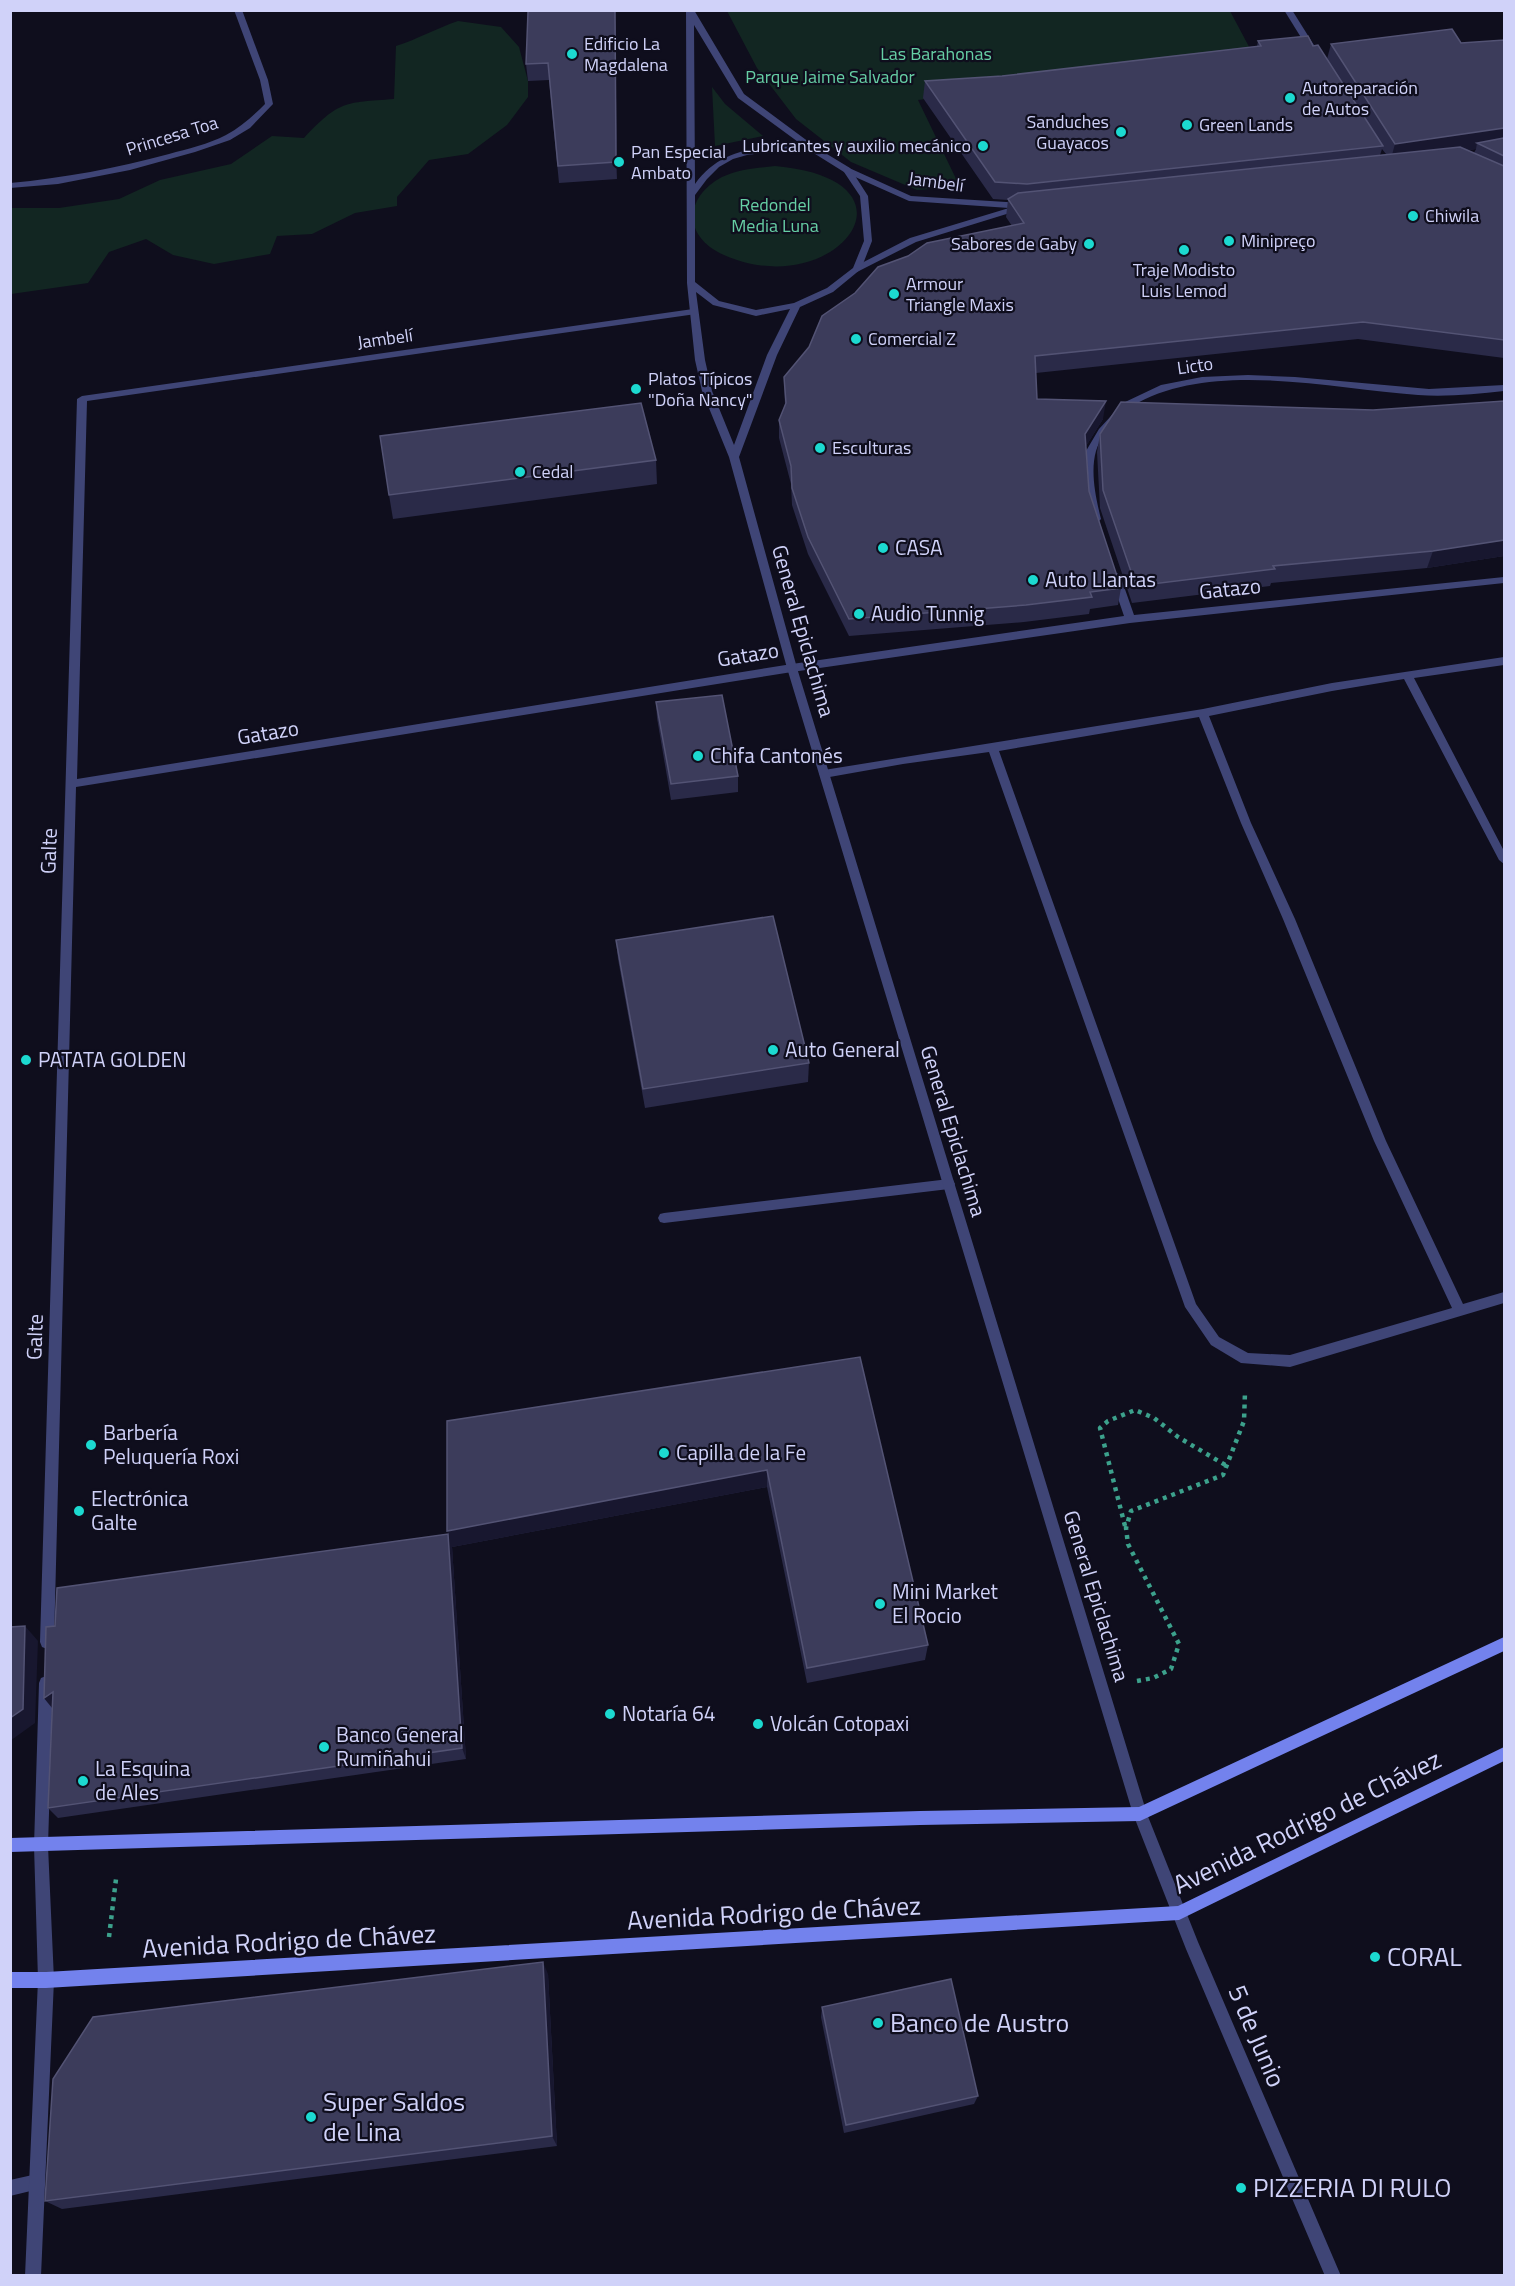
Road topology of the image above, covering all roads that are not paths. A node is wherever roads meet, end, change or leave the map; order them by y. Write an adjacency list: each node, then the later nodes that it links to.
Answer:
1 (238, 10): 7 (street, Princesa Toa)
2 (1288, 10): 4 (street)
3 (690, 12): 5 (street); 8 (street)
4 (1319, 60)
5 (814, 150): 6 (street); 8 (street)
6 (847, 170): 10 (street, Jambelí); 11 (street)
7 (10, 186)
8 (692, 194): 12 (street)
9 (1037, 204): 10 (street, Jambelí)
10 (1025, 206): 11 (street, Jambelí)
11 (857, 269): 13 (street)
12 (691, 283): 13 (street); 14 (street, General Epiclachima)
13 (796, 305): 17 (street)
14 (693, 312): 16 (street, Jambelí); 17 (street, General Epiclachima)
15 (1504, 388): 18 (street, Licto)
16 (82, 399): 28 (street, Galte)
17 (734, 458): 23 (street, General Epiclachima)
18 (1100, 530)
19 (1111, 563): 21 (street)
20 (1504, 580): 21 (street, Gatazo)
21 (1130, 619): 23 (street, Gatazo)
22 (1504, 661): 24 (street)
23 (792, 668): 27 (street, General Epiclachima); 28 (street, Gatazo)
24 (1407, 675): 25 (street); 29 (street)
25 (1203, 713): 26 (street); 33 (street)
26 (993, 748): 27 (street); 33 (street)
27 (824, 774): 30 (street, General Epiclachima)
28 (72, 784): 38 (street, Galte)
29 (1504, 860)
30 (949, 1184): 31 (street); 36 (street, General Epiclachima)
31 (664, 1218)
32 (1504, 1297): 33 (street)
33 (1460, 1311)
34 (1504, 1644): 36 (main road)
35 (1504, 1754): 39 (main road, Avenida Rodrigo de Chávez)
36 (1140, 1814): 38 (main road); 39 (street, 5 de Junio)
37 (10, 1845): 38 (main road)
38 (41, 1846): 41 (street, Galte)
39 (1179, 1913): 41 (main road, Avenida Rodrigo de Chávez); 45 (street, 5 de Junio)
40 (10, 1980): 41 (main road, Avenida Rodrigo de Chávez)
41 (46, 1980): 42 (street, Galte)
42 (37, 2182): 43 (street); 44 (street, Galte)
43 (10, 2188)
44 (33, 2276)
45 (1333, 2276)

